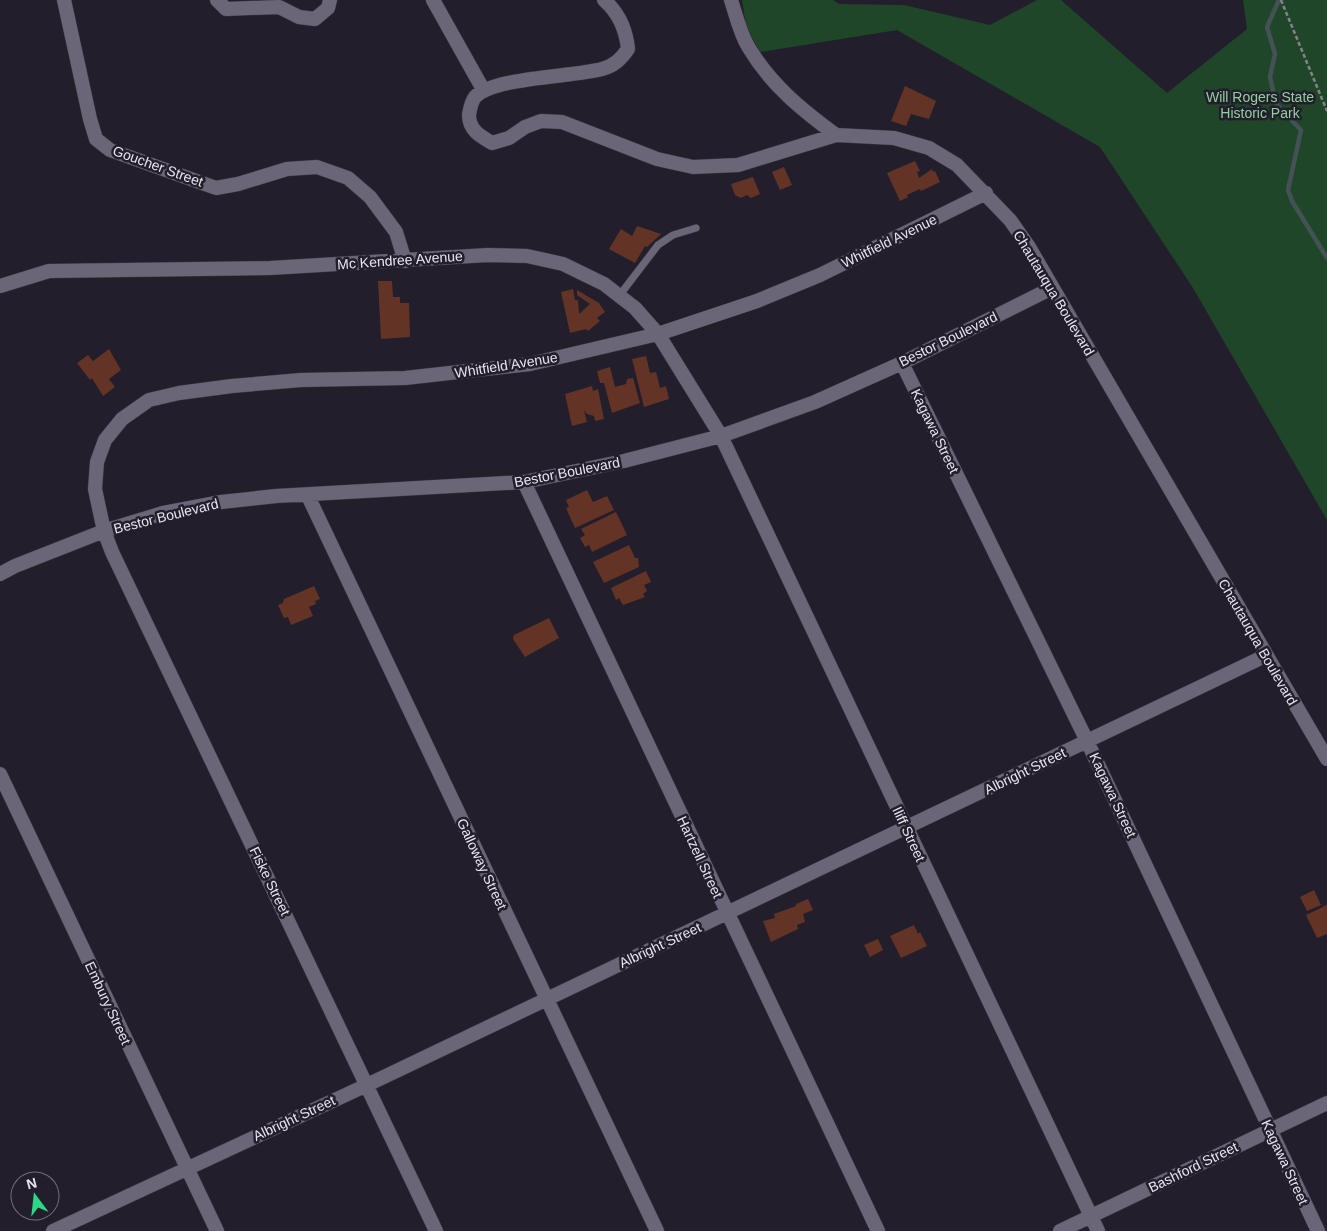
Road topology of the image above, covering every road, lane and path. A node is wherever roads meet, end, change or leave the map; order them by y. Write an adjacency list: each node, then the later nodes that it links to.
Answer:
1 (64, 0): 13 (street, Goucher Street)
2 (217, 0): 3 (street)
3 (330, 0)
4 (433, 0): 8 (street)
5 (604, 0): 8 (street)
6 (731, 0): 10 (street)
7 (1281, 0): 9 (path)
8 (484, 91): 10 (street, Chautauqua Boulevard)
9 (1327, 111)
10 (836, 136): 11 (street, Chautauqua Boulevard)
11 (986, 193): 15 (street, Chautauqua Boulevard); 17 (street, Whitfield Avenue)
12 (696, 228): 16 (lane)
13 (405, 261): 14 (street, Mc Kendree Avenue); 16 (street, Mc Kendree Avenue)
14 (0, 286)
15 (1052, 288): 18 (street, Bestor Boulevard); 24 (street, Chautauqua Boulevard)
16 (619, 296): 17 (street, Mc Kendree Avenue)
17 (658, 334): 19 (street, Mc Kendree Avenue); 22 (street, Whitfield Avenue)
18 (902, 363): 19 (street, Bestor Boulevard); 25 (street, Kagawa Street)
19 (721, 436): 20 (street, Bestor Boulevard); 28 (street, Iliff Street)
20 (524, 482): 21 (street, Bestor Boulevard); 29 (street, Hartzell Street)
21 (308, 496): 22 (street, Bestor Boulevard); 30 (street, Galloway Street)
22 (104, 531): 23 (street, Bestor Boulevard); 31 (street, Fiske Street)
23 (0, 574)
24 (1266, 656): 25 (street, Albright Street); 26 (street, Chautauqua Boulevard)
25 (1087, 741): 28 (street, Albright Street); 33 (street, Kagawa Street)
26 (1327, 759)
27 (0, 774): 34 (street, Embury Street)
28 (906, 828): 29 (street, Albright Street); 35 (street, Iliff Street)
29 (727, 913): 30 (street, Albright Street); 40 (street, Hartzell Street)
30 (546, 999): 31 (street, Albright Street); 39 (street, Galloway Street)
31 (367, 1084): 34 (street, Albright Street); 38 (street, Fiske Street)
32 (1327, 1103): 33 (street, Bashford Street)
33 (1270, 1130): 35 (street, Bashford Street); 43 (street, Kagawa Street)
34 (186, 1168): 36 (street, Albright Street); 37 (street, Embury Street)
35 (1091, 1216): 41 (street, Bashford Street); 42 (street, Iliff Street)
36 (53, 1231)
37 (217, 1231)
38 (436, 1231)
39 (657, 1231)
40 (878, 1231)
41 (1060, 1231)
42 (1098, 1231)
43 (1318, 1231)

